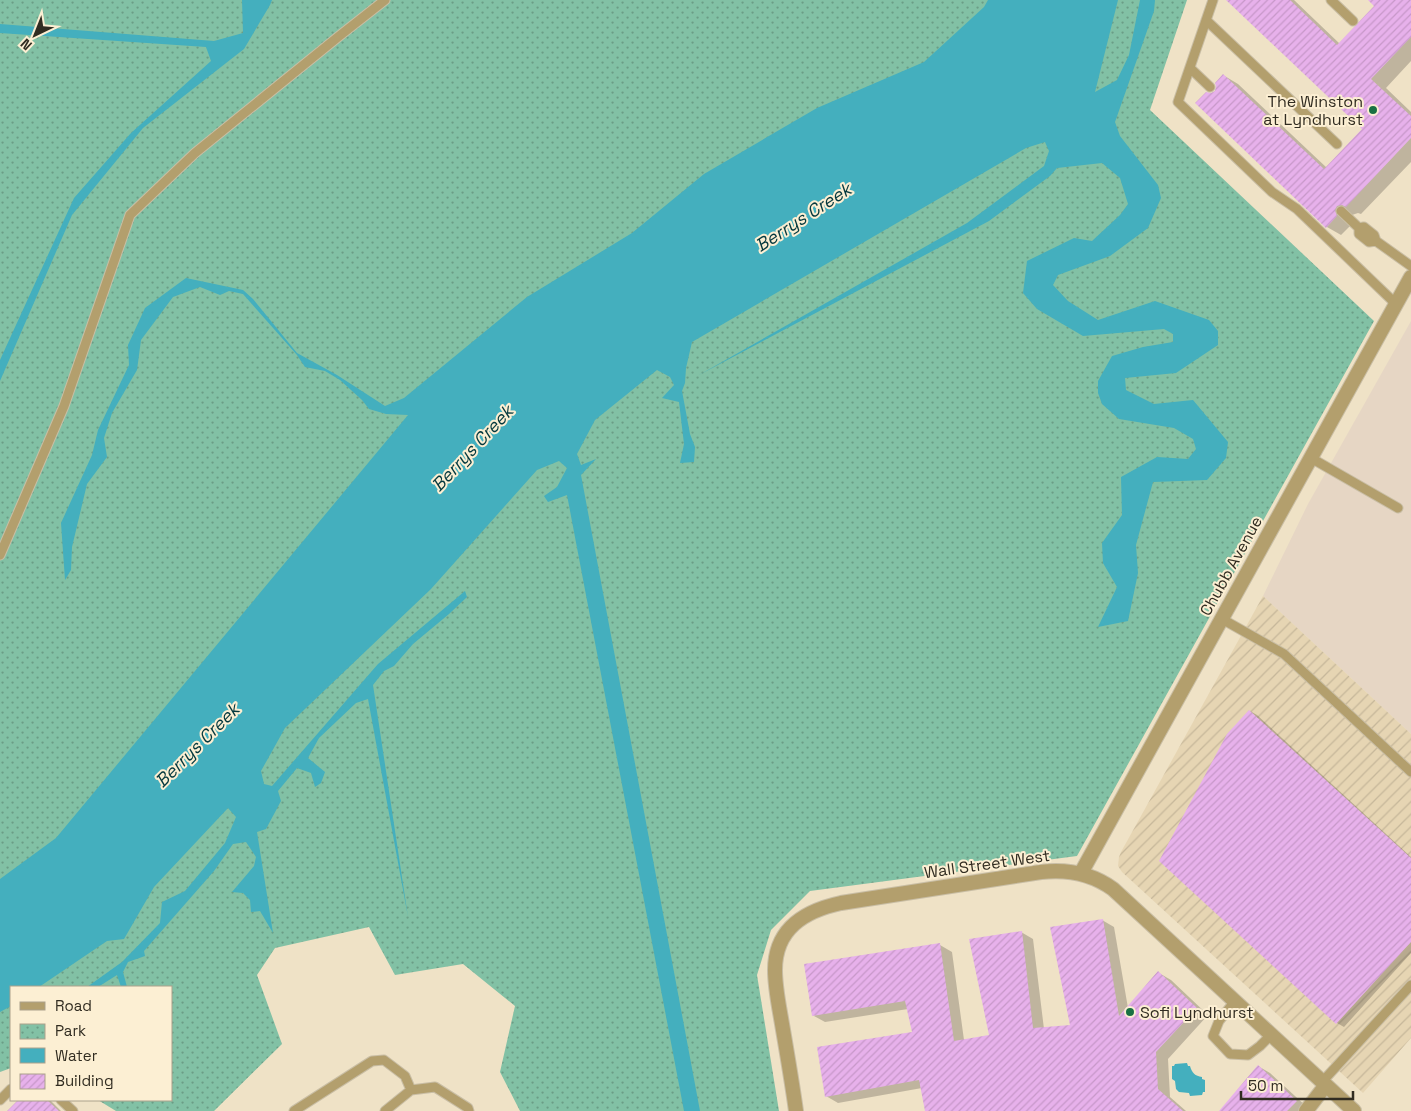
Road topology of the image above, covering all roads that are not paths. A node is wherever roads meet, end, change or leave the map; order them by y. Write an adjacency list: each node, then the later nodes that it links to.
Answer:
1 (385, 0): 15 (lane)
2 (1213, 0): 4 (lane)
3 (1331, 0): 5 (lane)
4 (1206, 20): 6 (lane); 8 (lane)
5 (1353, 21)
6 (1190, 68): 7 (lane); 12 (lane)
7 (1210, 87)
8 (1337, 144)
9 (1341, 211): 10 (lane)
10 (1411, 266)
11 (1411, 277): 12 (street, Chubb Avenue)
12 (1396, 304): 13 (street, Chubb Avenue)
13 (1311, 458): 14 (lane); 16 (street, Chubb Avenue)
14 (1398, 508)
15 (0, 555)
16 (1222, 619): 17 (lane); 18 (street, Chubb Avenue)
17 (1411, 772)
18 (1081, 873): 20 (street, Wall Street West); 31 (street, Wall Street West)
19 (1411, 985): 22 (lane)
20 (1234, 1001): 21 (street, Wall Street West); 21 (lane)
21 (1271, 1035): 22 (street, Wall Street West)
22 (1324, 1083): 32 (street); 33 (street, Wall Street West)
23 (10, 1089): 25 (lane)
24 (411, 1090): 28 (lane); 29 (lane); 30 (lane)
25 (0, 1100)
26 (63, 1101): 27 (lane)
27 (73, 1111)
28 (294, 1111)
29 (385, 1111)
30 (469, 1111)
31 (796, 1111)
32 (1306, 1111)
33 (1354, 1111)

